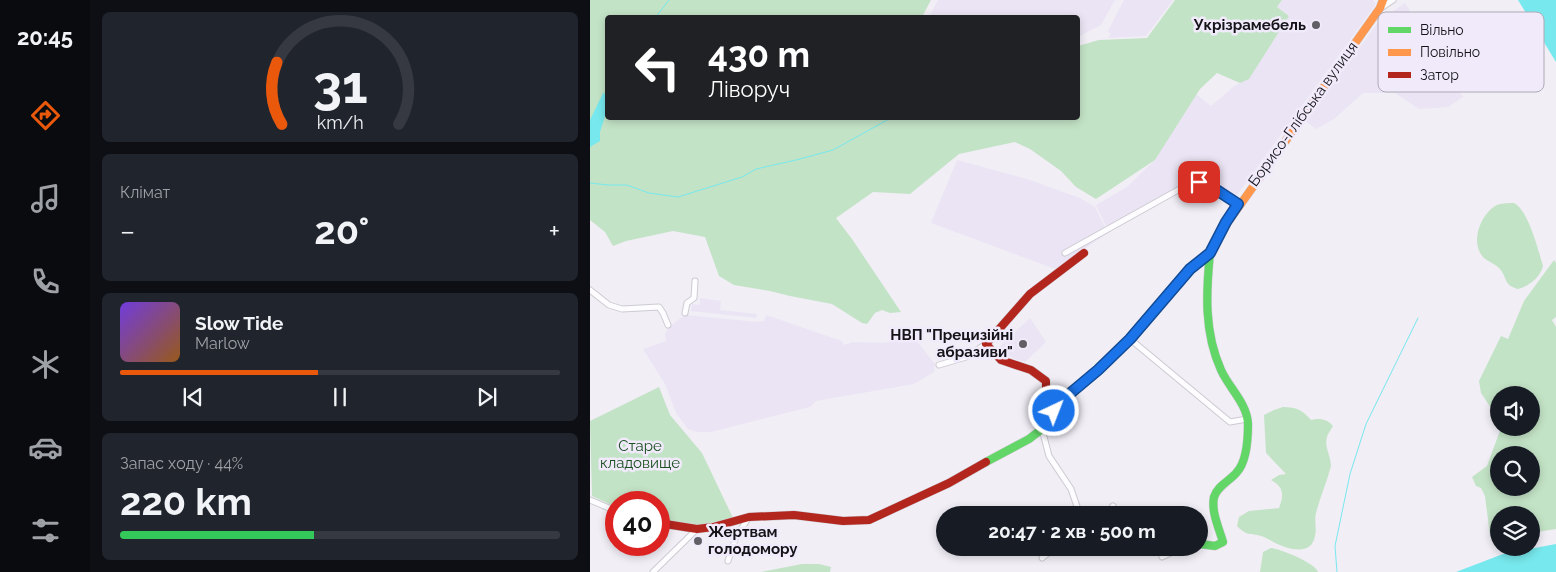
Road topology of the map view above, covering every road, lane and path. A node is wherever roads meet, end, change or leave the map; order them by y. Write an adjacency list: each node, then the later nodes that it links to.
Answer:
1 (1383, 0): 3 (street, Борисо-Глібська вулиця)
2 (1394, 0): 3 (street, Борисо-Глібська вулиця)
3 (1380, 8): 4 (street, Борисо-Глібська вулиця)
4 (1238, 204): 5 (street); 7 (street, Борисо-Глібська вулиця)
5 (1064, 253)
6 (1084, 253): 13 (street)
7 (1210, 253): 12 (street, Борисо-Глібська вулиця); 15 (street)
8 (695, 282): 10 (street)
9 (590, 290): 11 (street)
10 (685, 313)
11 (668, 325)
12 (1130, 339): 15 (street); 16 (street, Борисо-Глібська вулиця)
13 (986, 344): 14 (street); 16 (street)
14 (940, 365)
15 (1247, 418): 24 (street)
16 (1046, 420): 17 (street, Борисо-Глібська вулиця)
17 (1042, 429): 20 (street); 21 (street)
18 (590, 500): 19 (street)
19 (605, 506)
20 (1077, 506)
21 (749, 517): 23 (street); 27 (street)
22 (670, 525): 23 (street)
23 (697, 529): 28 (street)
24 (1208, 545)
25 (1044, 556): 26 (street)
26 (1042, 558)
27 (728, 561)
28 (653, 572)

